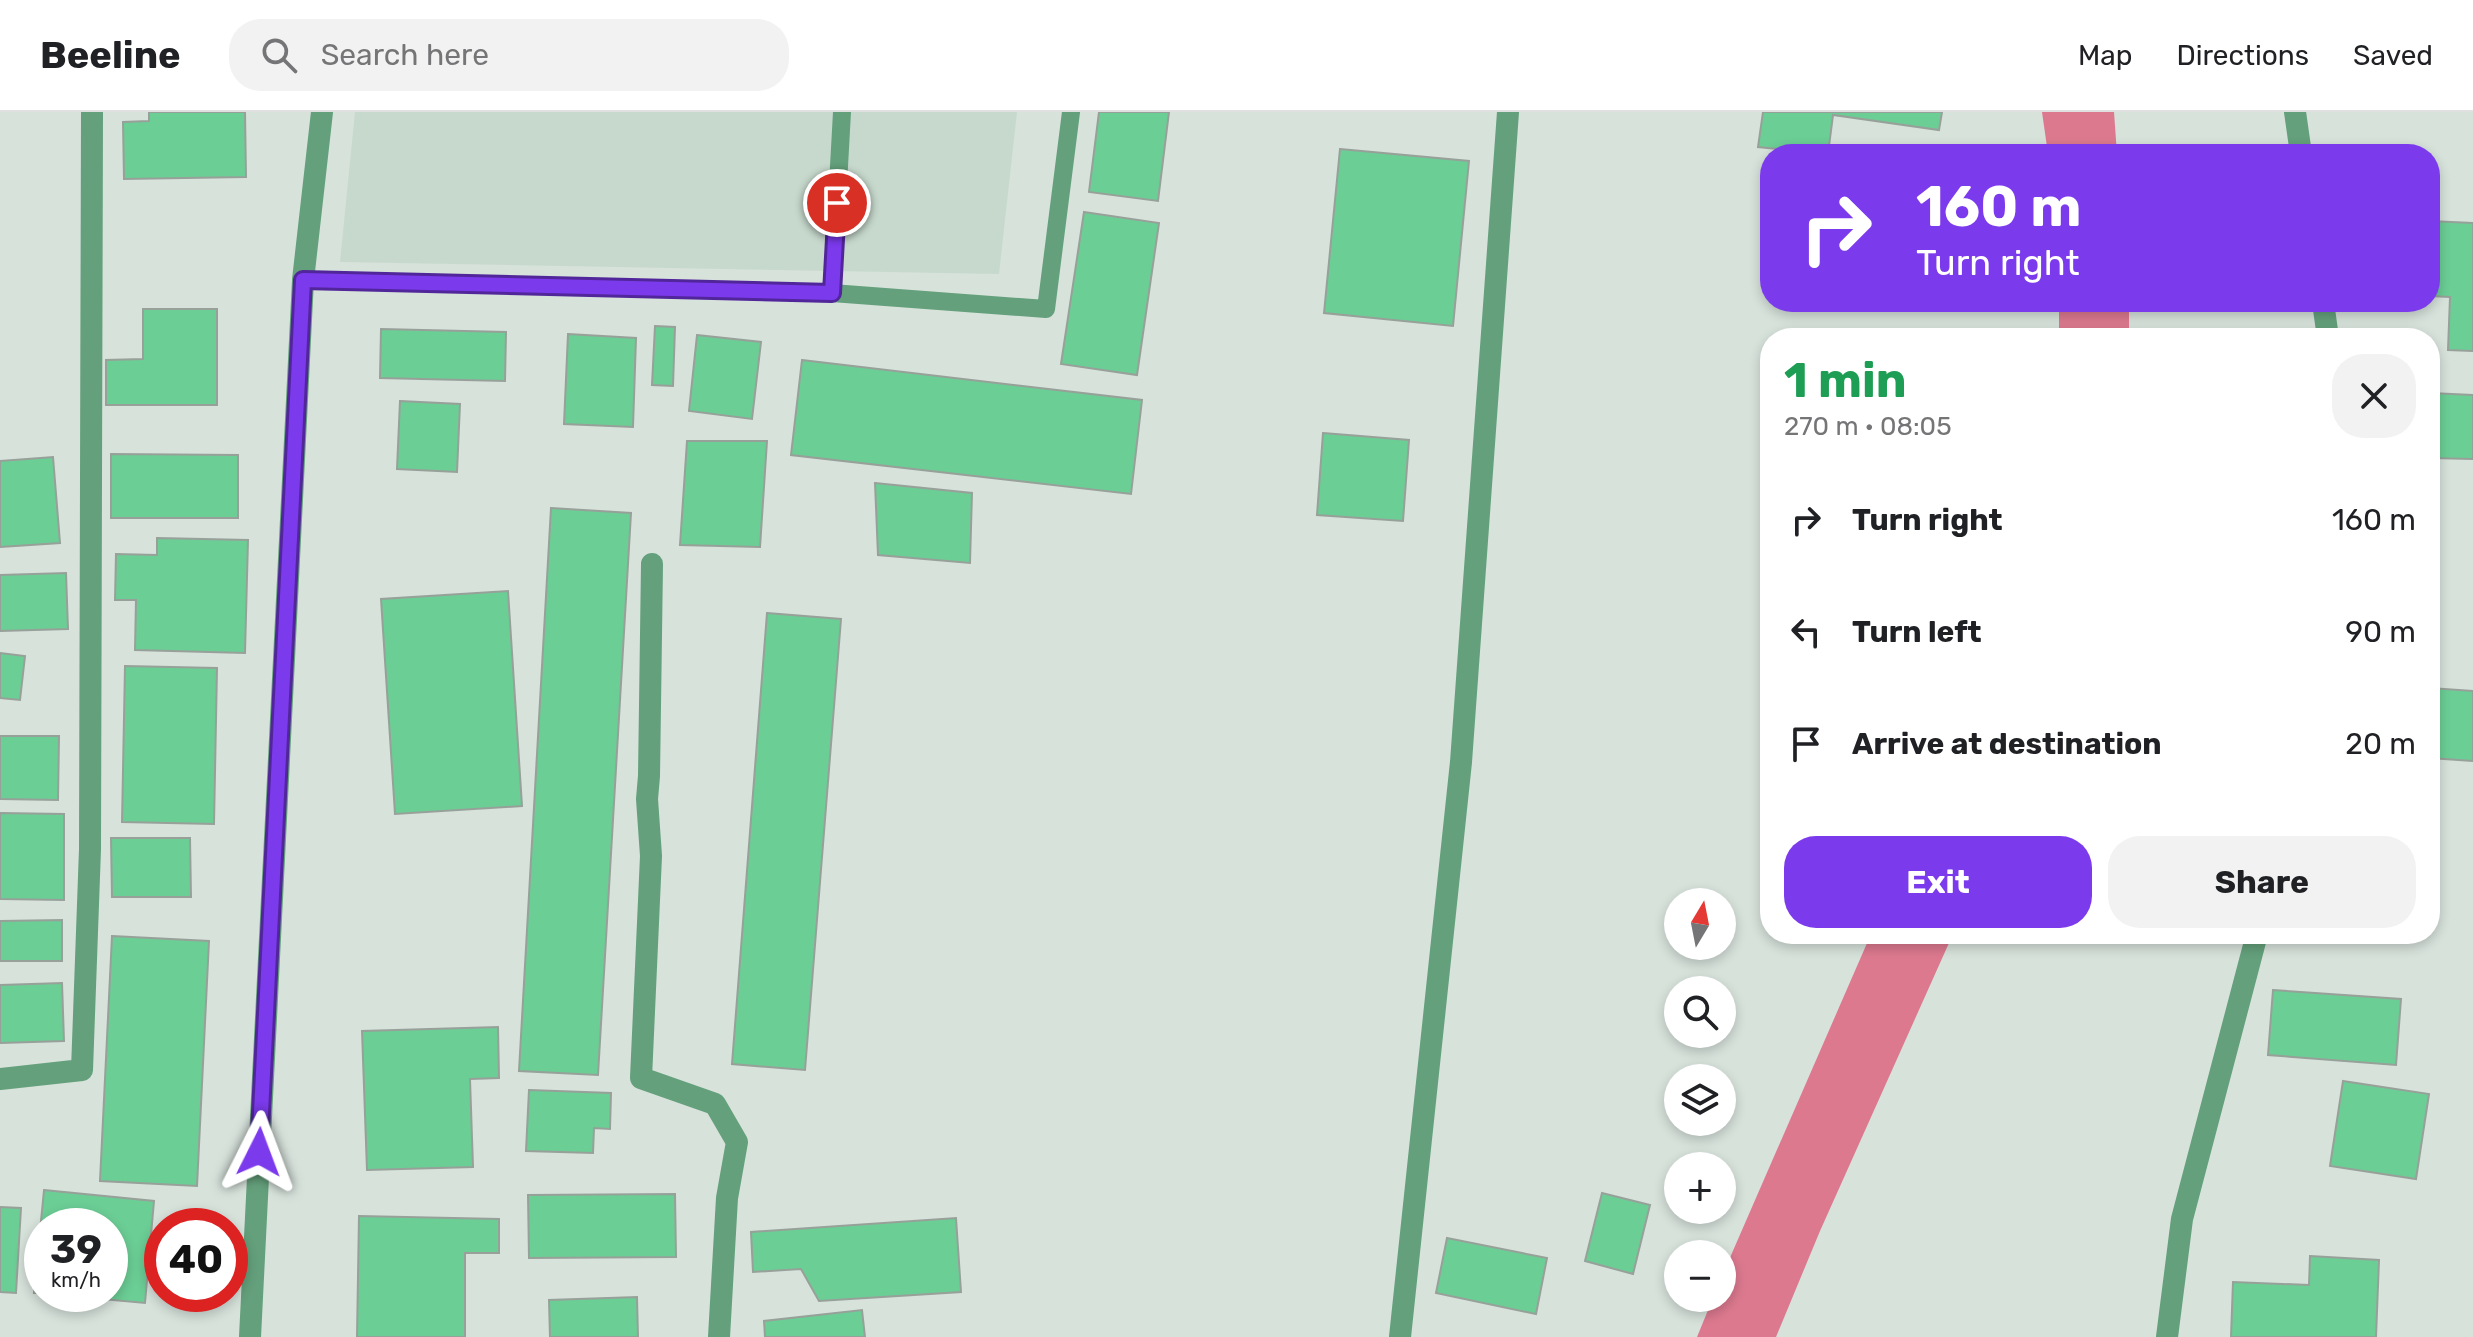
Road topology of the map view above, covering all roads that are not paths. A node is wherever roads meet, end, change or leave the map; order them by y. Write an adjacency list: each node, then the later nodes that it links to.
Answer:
1 (92, 112): 12 (street)
2 (322, 112): 8 (street)
3 (842, 112): 9 (lane)
4 (1071, 112): 9 (lane)
5 (1508, 112): 15 (street)
6 (2295, 112): 7 (street)
7 (2300, 144)
8 (303, 280): 9 (lane); 13 (street)
9 (832, 293)
10 (652, 564): 14 (street)
11 (2254, 944): 16 (street)
12 (0, 1079)
13 (250, 1337)
14 (719, 1337)
15 (1400, 1337)
16 (2167, 1337)

